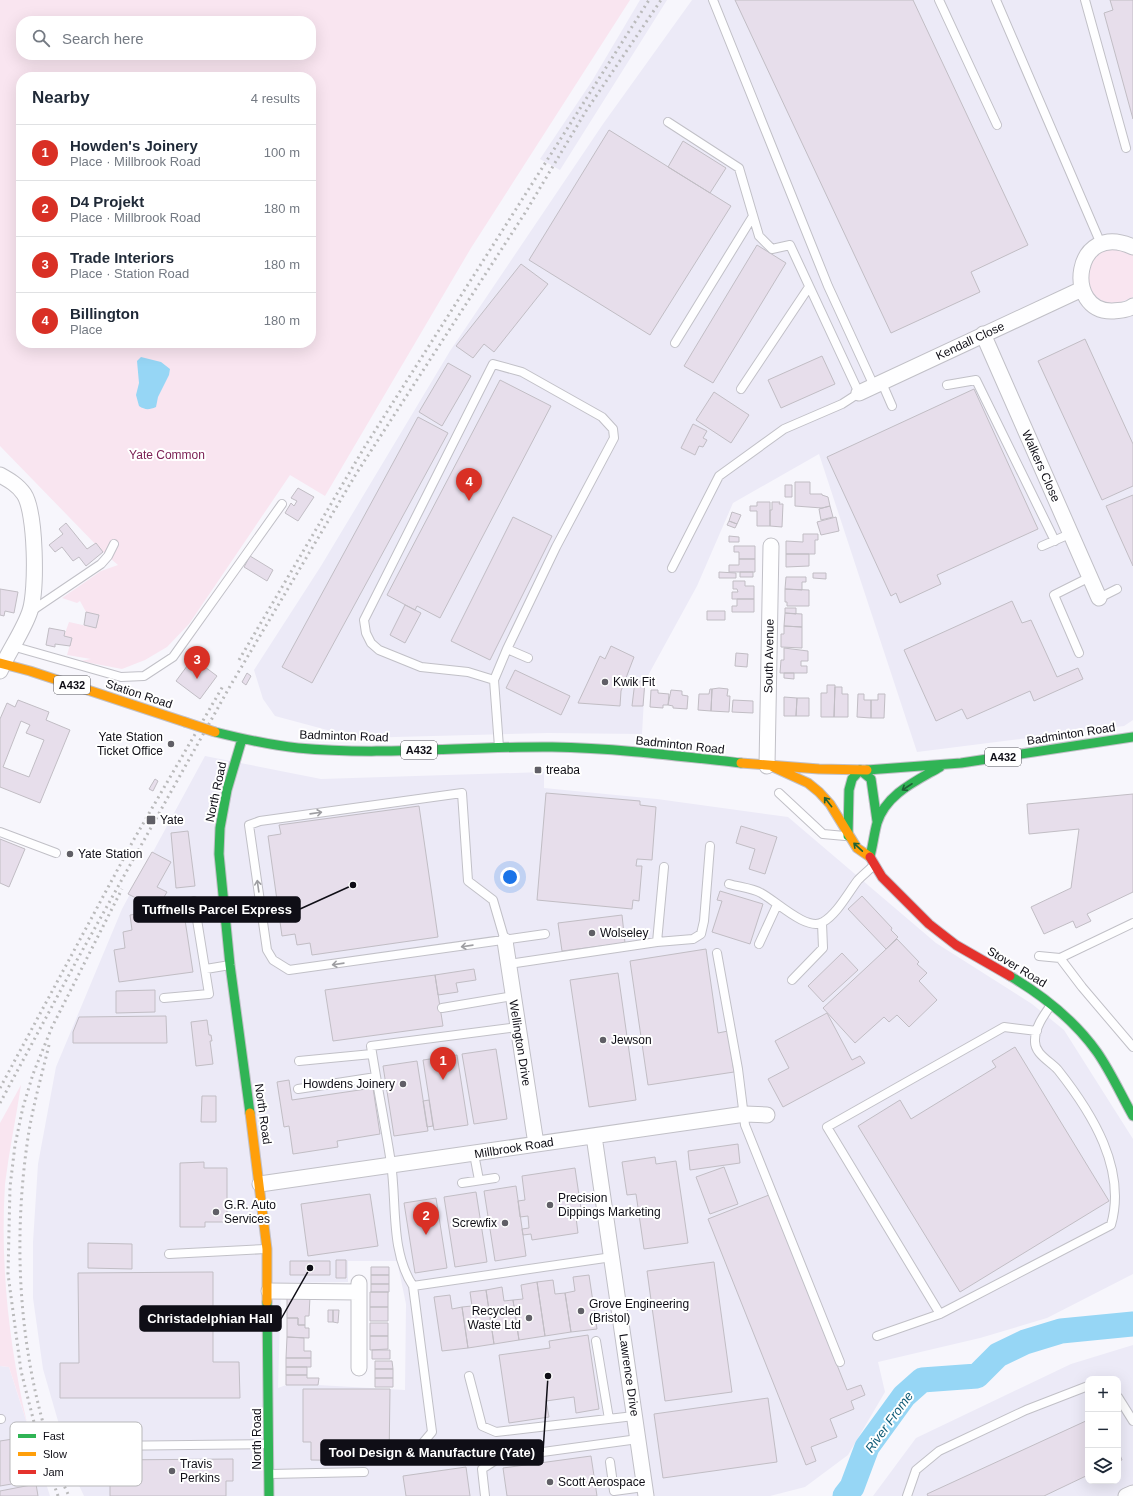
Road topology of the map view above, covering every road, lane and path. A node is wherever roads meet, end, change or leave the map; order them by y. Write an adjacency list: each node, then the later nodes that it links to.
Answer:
1 (713, 0): 16 (lane)
2 (939, 0): 6 (lane)
3 (996, 0): 9 (lane)
4 (1085, 0): 7 (lane)
5 (668, 122): 8 (lane)
6 (997, 125)
7 (1126, 148)
8 (753, 216): 11 (lane); 15 (lane)
9 (1101, 244): 10 (street); 12 (street)
10 (1133, 246)
11 (809, 287): 18 (lane); 19 (lane)
12 (1082, 289): 13 (street); 14 (street, Kendall Close)
13 (1132, 312)
14 (983, 334): 16 (street, Kendall Close); 23 (street, Walkers Close)
15 (675, 344)
16 (878, 385): 19 (street, Kendall Close); 20 (lane)
17 (947, 385): 24 (lane)
18 (741, 389)
19 (859, 393): 28 (lane)
20 (892, 406)
21 (0, 475): 32 (street)
22 (282, 504): 33 (lane)
23 (1072, 533): 24 (lane); 29 (street, Walkers Close)
24 (1056, 541): 27 (lane)
25 (114, 544): 32 (lane)
26 (772, 546): 43 (street, South Avenue)
27 (1042, 546)
28 (672, 568)
29 (1090, 577): 31 (street, Walkers Close); 35 (lane)
30 (1117, 589): 31 (lane)
31 (1099, 598)
32 (30, 612): 33 (street)
33 (12, 646): 37 (street)
34 (507, 649): 36 (lane); 38 (lane); 38 (lane)
35 (1079, 653)
36 (528, 658)
37 (1, 666): 39 (main road, Station Road / A432, bridge)
38 (494, 680): 42 (lane)
39 (224, 735): 41 (main road, Badminton Road / A432)
40 (1133, 737): 44 (main road, Badminton Road / A432)
41 (242, 739): 42 (main road, Badminton Road / A432); 68 (main road, North Road)
42 (499, 748): 43 (main road, Badminton Road / A432)
43 (769, 766): 45 (main road, Badminton Road / A432); 49 (main road, Stover Road, one-way to 43)
44 (940, 766): 45 (main road, Badminton Road / A432); 47 (main road, one-way to 47)
45 (860, 770): 47 (main road); 49 (main road)
46 (778, 793): 49 (lane)
47 (877, 822): 52 (main road)
48 (0, 832): 51 (lane)
49 (848, 836): 52 (main road, Stover Road, one-way to 49)
50 (710, 846): 62 (lane)
51 (56, 853)
52 (870, 856): 53 (main road, Stover Road)
53 (874, 865): 58 (lane); 73 (main road, Stover Road)
54 (664, 867): 62 (lane)
55 (729, 884): 57 (lane)
56 (194, 901): 69 (lane)
57 (777, 905): 58 (lane); 63 (lane)
58 (822, 923): 70 (lane)
59 (1133, 923): 66 (lane)
60 (545, 934): 61 (lane)
61 (505, 941): 61 (lane, one-way to 61); 67 (street, Wellington Drive)
62 (657, 942): 67 (lane)
63 (759, 944)
64 (717, 952): 82 (lane)
65 (1039, 956): 66 (lane)
66 (1060, 958): 77 (lane)
67 (509, 964): 71 (street, Wellington Drive)
68 (230, 965): 69 (lane); 92 (main road, North Road)
69 (206, 969): 72 (lane)
70 (792, 980)
71 (513, 996): 74 (lane); 75 (street, Wellington Drive)
72 (164, 998)
73 (1051, 1004): 76 (lane); 84 (main road, Stover Road)
74 (442, 1008)
75 (518, 1027): 78 (lane); 86 (street, Wellington Drive)
76 (1037, 1032): 98 (lane); 98 (lane)
77 (1133, 1047)
78 (372, 1054): 79 (lane); 80 (lane)
79 (299, 1061)
80 (376, 1077): 81 (lane); 88 (lane)
81 (298, 1089)
82 (745, 1114): 83 (street, Millbrook Road); 85 (street, Millbrook Road); 101 (lane)
83 (768, 1115)
84 (1133, 1116)
85 (594, 1136): 86 (street, Millbrook Road); 95 (street, Lawrence Drive)
86 (536, 1144): 87 (street, Millbrook Road)
87 (474, 1154): 88 (street, Millbrook Road); 90 (lane)
88 (391, 1165): 92 (street, Millbrook Road); 96 (lane)
89 (495, 1178): 90 (lane)
90 (478, 1180): 91 (lane)
91 (462, 1183)
92 (260, 1184): 93 (main road, North Road)
93 (267, 1249): 94 (lane); 97 (main road, North Road)
94 (169, 1254)
95 (612, 1257): 96 (lane); 106 (street, Lawrence Drive)
96 (413, 1286): 111 (lane)
97 (269, 1291): 102 (street); 110 (main road, North Road)
98 (940, 1314): 99 (lane)
99 (877, 1336)
100 (596, 1341): 107 (lane)
101 (840, 1362)
102 (358, 1368)
103 (470, 1376): 107 (lane)
104 (1085, 1387): 121 (lane)
105 (1121, 1402): 108 (lane)
106 (634, 1416): 107 (lane); 109 (street, Lawrence Drive)
107 (609, 1418)
108 (1133, 1421)
109 (638, 1439): 116 (street, Lawrence Drive); 120 (lane)
110 (269, 1444): 112 (lane); 115 (main road, North Road)
111 (421, 1445)
112 (142, 1446)
113 (610, 1462): 118 (lane)
114 (364, 1472): 115 (lane)
115 (269, 1474): 119 (main road, North Road)
116 (645, 1491): 118 (lane)
117 (1133, 1493): 122 (street)
118 (615, 1494)
119 (269, 1496)
120 (485, 1496)
121 (907, 1496)
122 (1126, 1496)

